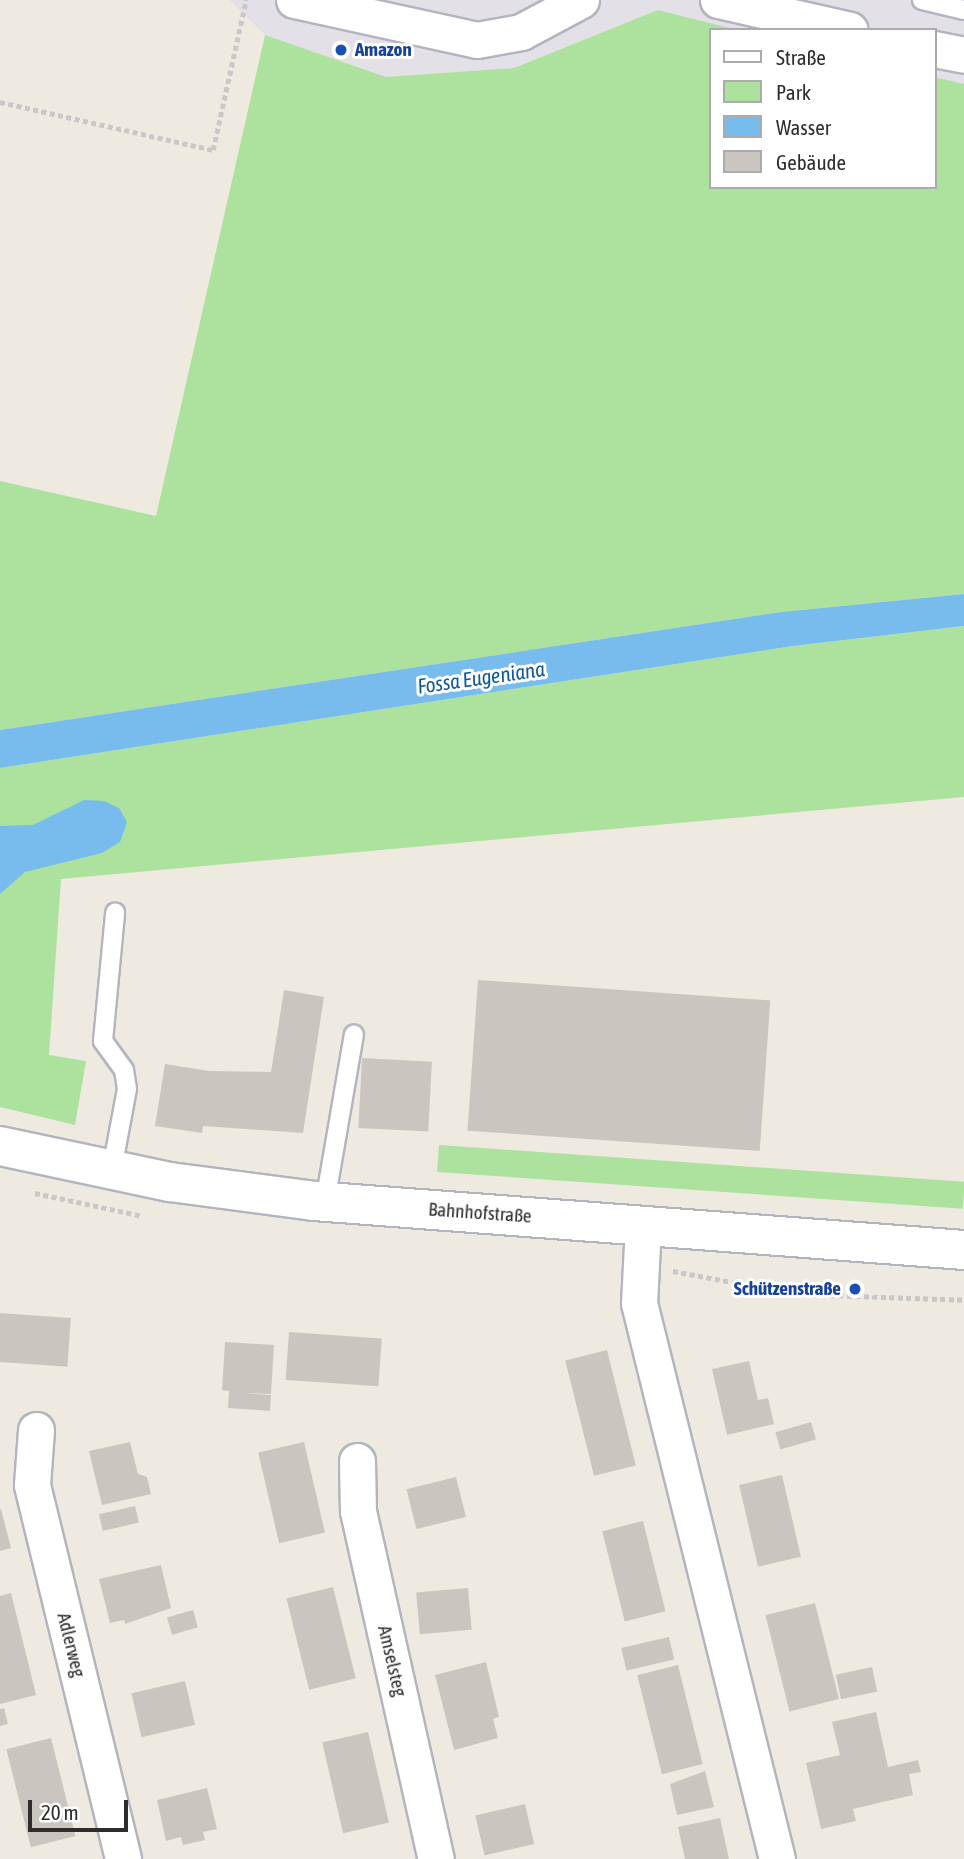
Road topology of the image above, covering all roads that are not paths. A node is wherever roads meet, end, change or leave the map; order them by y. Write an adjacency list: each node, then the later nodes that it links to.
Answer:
1 (294, 0): 2 (street)
2 (581, 0)
3 (718, 0): 6 (street)
4 (922, 0): 5 (lane)
5 (964, 9)
6 (841, 28)
7 (936, 49): 8 (street)
8 (964, 55)
9 (115, 913): 12 (lane)
10 (354, 1034): 13 (lane)
11 (0, 1146): 12 (street, Bahnhofstraße)
12 (112, 1169): 13 (street, Bahnhofstraße)
13 (325, 1202): 14 (street, Bahnhofstraße)
14 (643, 1225): 15 (street, Bahnhofstraße); 20 (street)
15 (964, 1250)
16 (36, 1430): 18 (street, Adlerweg)
17 (357, 1461): 19 (street, Amselsteg)
18 (123, 1859)
19 (436, 1859)
20 (777, 1859)

